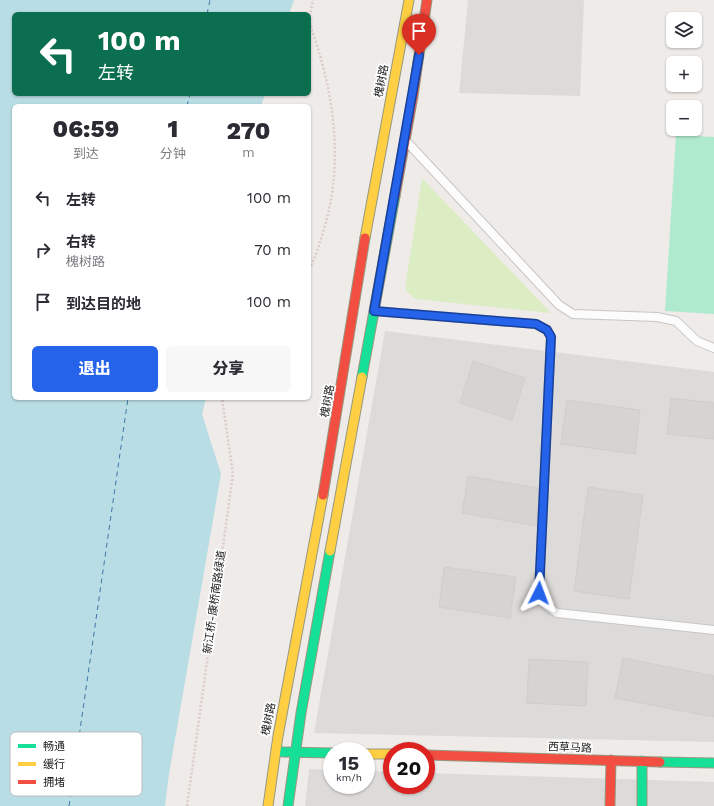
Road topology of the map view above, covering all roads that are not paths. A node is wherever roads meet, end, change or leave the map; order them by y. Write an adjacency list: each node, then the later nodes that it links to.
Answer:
1 (410, 0): 7 (main road, 槐树路)
2 (426, 0): 3 (main road)
3 (405, 140): 4 (main road); 5 (lane)
4 (374, 311): 6 (lane); 8 (main road)
5 (714, 348)
6 (714, 630)
7 (274, 752): 8 (main road); 14 (main road, 槐树路)
8 (295, 752): 9 (main road); 15 (main road)
9 (323, 753)
10 (435, 755): 11 (main road, 西草马路)
11 (610, 760): 12 (main road, 西草马路); 16 (main road)
12 (642, 761): 13 (main road, 西草马路); 17 (main road)
13 (714, 763)
14 (268, 806)
15 (288, 806)
16 (610, 806)
17 (642, 806)

